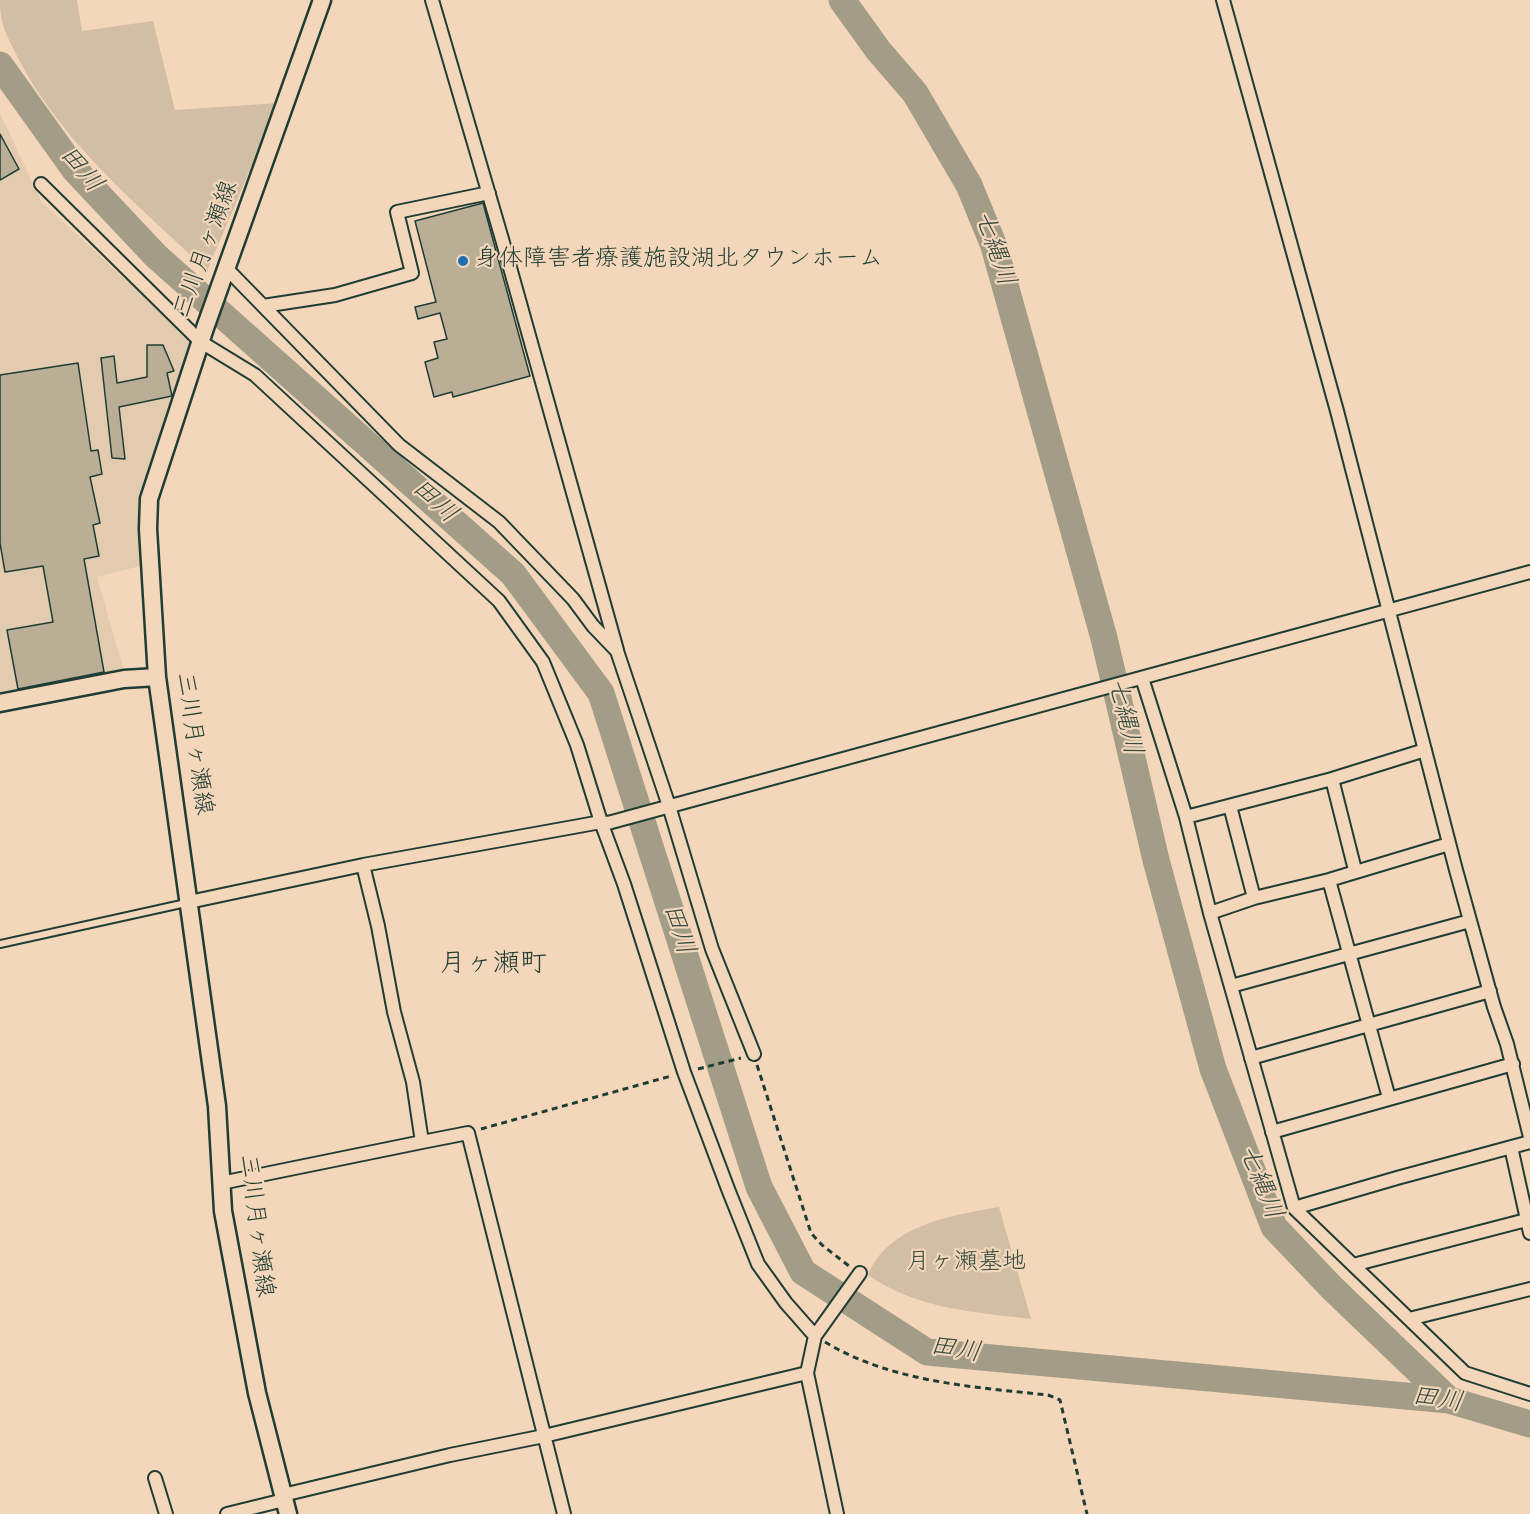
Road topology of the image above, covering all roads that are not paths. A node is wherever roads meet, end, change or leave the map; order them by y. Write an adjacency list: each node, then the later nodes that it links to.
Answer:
1 (322, 0): 6 (main road, 三川月ヶ瀬線)
2 (432, 0): 5 (street)
3 (1224, 0): 10 (street)
4 (40, 184): 8 (street)
5 (489, 193): 7 (street); 11 (street)
6 (225, 274): 7 (street); 8 (main road, 三川月ヶ瀬線)
7 (263, 306): 11 (street)
8 (203, 335): 12 (main road, 三川月ヶ瀬線); 20 (street)
9 (1530, 572): 10 (street)
10 (1389, 610): 13 (street); 15 (street)
11 (617, 651): 18 (street)
12 (158, 676): 14 (main road); 26 (main road, 三川月ヶ瀬線)
13 (1139, 679): 18 (street); 19 (street)
14 (0, 703)
15 (1425, 750): 16 (street); 21 (street)
16 (1332, 779): 17 (street); 23 (street)
17 (1230, 806): 19 (street); 25 (street)
18 (667, 807): 20 (street); 34 (street)
19 (1186, 817): 27 (street)
20 (604, 822): 22 (street); 50 (street)
21 (1449, 844): 23 (street); 28 (street)
22 (363, 865): 26 (street); 40 (street)
23 (1355, 870): 24 (street)
24 (1329, 880): 25 (street); 30 (street)
25 (1254, 898): 27 (street)
26 (189, 902): 29 (lane); 43 (main road, 三川月ヶ瀬線)
27 (1210, 913): 31 (street)
28 (1470, 921): 30 (street); 32 (street)
29 (0, 944)
30 (1351, 952): 31 (street); 33 (street)
31 (1231, 986): 35 (street)
32 (1490, 991): 33 (street); 36 (street)
33 (1369, 1025): 35 (street); 37 (street)
34 (752, 1055)
35 (1251, 1058): 38 (street)
36 (1513, 1064): 37 (street); 39 (street)
37 (1389, 1098): 38 (street)
38 (1272, 1132): 44 (street)
39 (1530, 1137)
40 (422, 1142): 43 (street); 53 (street)
41 (1530, 1142): 42 (street)
42 (1511, 1147): 44 (street); 45 (street)
43 (221, 1183): 55 (main road, 三川月ヶ瀬線)
44 (1294, 1208): 46 (street)
45 (1529, 1224): 46 (street)
46 (1353, 1265): 49 (street)
47 (858, 1275): 50 (street)
48 (1530, 1289): 49 (street)
49 (1409, 1319): 52 (street)
50 (817, 1334): 51 (street)
51 (807, 1373): 53 (street); 59 (street)
52 (1530, 1394)
53 (544, 1436): 55 (street); 58 (street)
54 (155, 1478): 56 (street)
55 (285, 1503): 57 (street)
56 (166, 1514)
57 (227, 1514)
58 (564, 1514)
59 (837, 1514)

